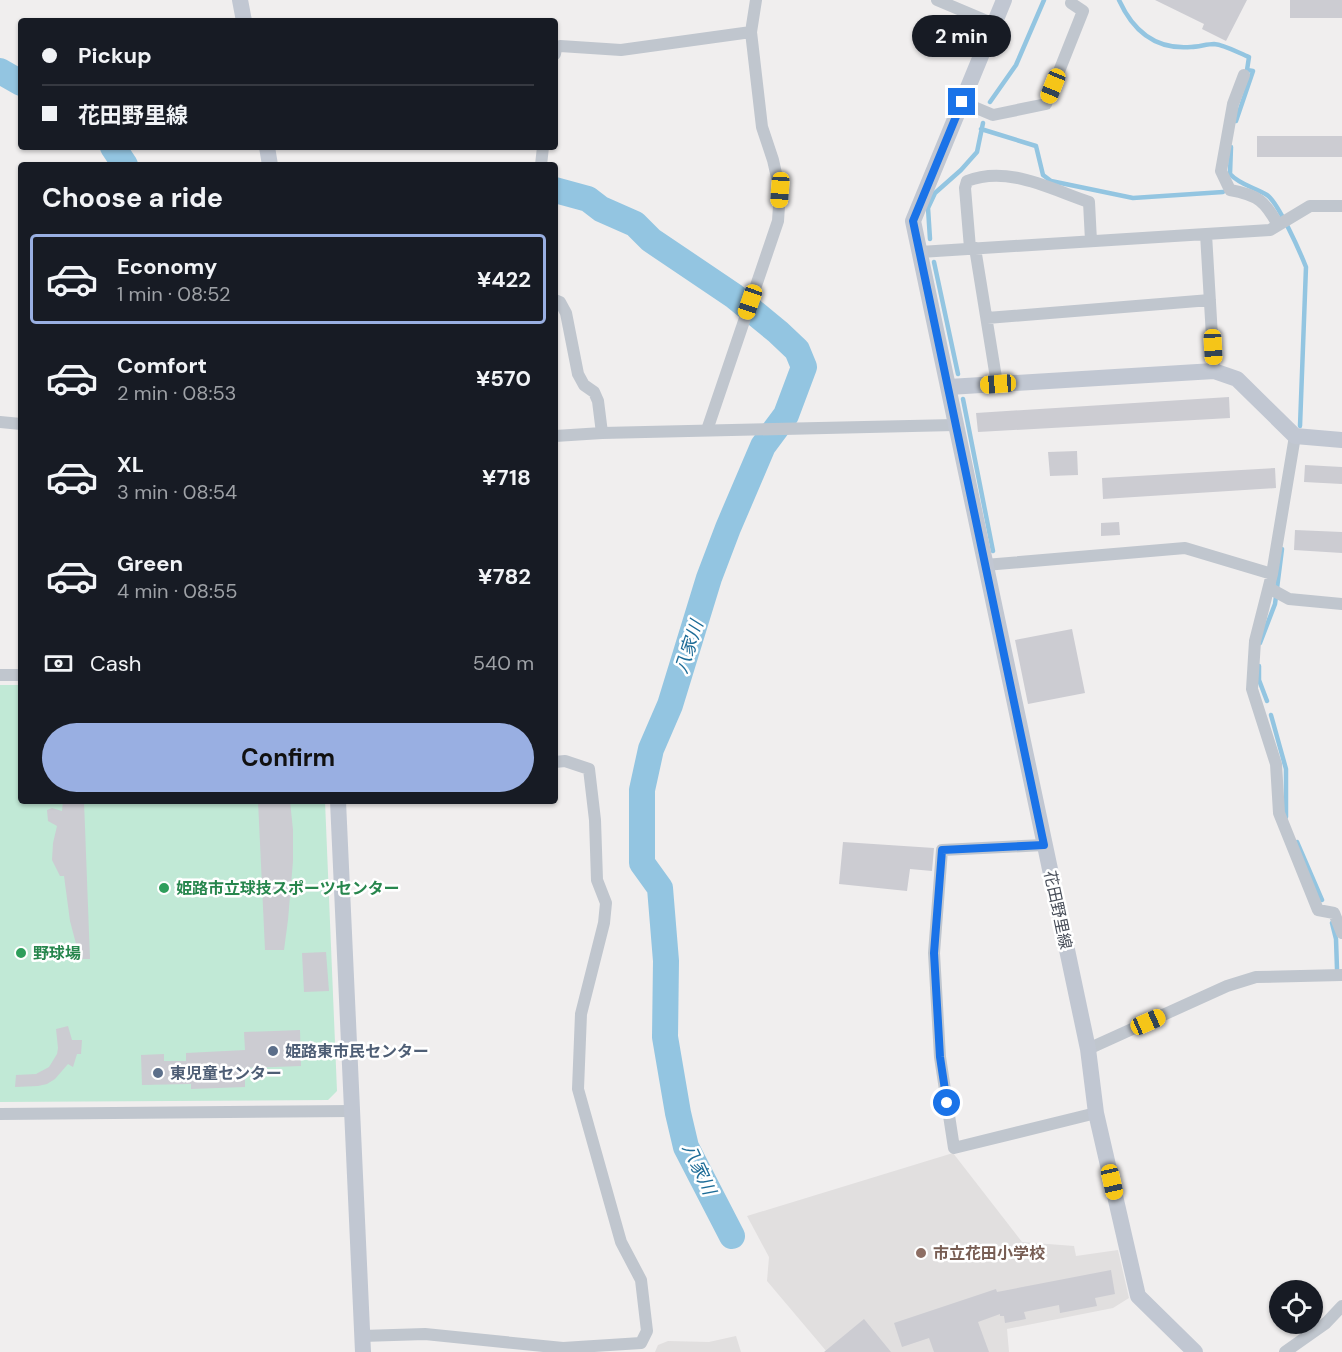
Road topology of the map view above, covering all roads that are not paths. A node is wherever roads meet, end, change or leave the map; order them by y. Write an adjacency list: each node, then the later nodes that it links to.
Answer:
1 (240, 0): 6 (main road)
2 (756, 0): 8 (street)
3 (937, 0): 7 (street)
4 (1004, 0): 7 (main road, 花田野里線)
5 (1071, 3): 11 (street)
6 (243, 18)
7 (994, 24): 11 (main road, 花田野里線)
8 (751, 32): 9 (street); 27 (street)
9 (558, 47)
10 (1244, 75): 13 (street)
11 (962, 102): 17 (main road, 花田野里線)
12 (1342, 206): 13 (street)
13 (1278, 225): 14 (street)
14 (1206, 234): 15 (street); 18 (street)
15 (1091, 241): 16 (street); 16 (street)
16 (973, 248): 17 (street); 20 (street)
17 (920, 252): 23 (main road, 花田野里線)
18 (1210, 300): 20 (street); 21 (street)
19 (558, 301): 28 (street)
20 (987, 318): 22 (street)
21 (1214, 370): 22 (main road); 30 (main road)
22 (998, 384): 23 (main road)
23 (949, 387): 26 (main road, 花田野里線)
24 (0, 422): 25 (street)
25 (18, 424)
26 (955, 425): 27 (street); 32 (main road, 花田野里線)
27 (707, 430): 28 (street)
28 (602, 433): 29 (street)
29 (558, 436)
30 (1295, 436): 31 (main road); 33 (street)
31 (1342, 440)
32 (985, 565): 33 (street); 40 (main road, 花田野里線)
33 (1272, 574): 34 (street)
34 (1269, 588): 35 (street); 41 (street)
35 (1342, 604)
36 (0, 675): 37 (street)
37 (18, 675)
38 (558, 762): 49 (street)
39 (338, 804): 45 (main road)
40 (1044, 845): 44 (main road, 花田野里線); 46 (street)
41 (1342, 928): 42 (street)
42 (1342, 933)
43 (1342, 975): 44 (street)
44 (1088, 1049): 46 (main road, 花田野里線)
45 (352, 1111): 47 (street); 49 (main road)
46 (1096, 1113): 50 (main road, 花田野里線)
47 (0, 1114)
48 (1342, 1306): 51 (street)
49 (363, 1344)
50 (1195, 1352)
51 (1285, 1352)

